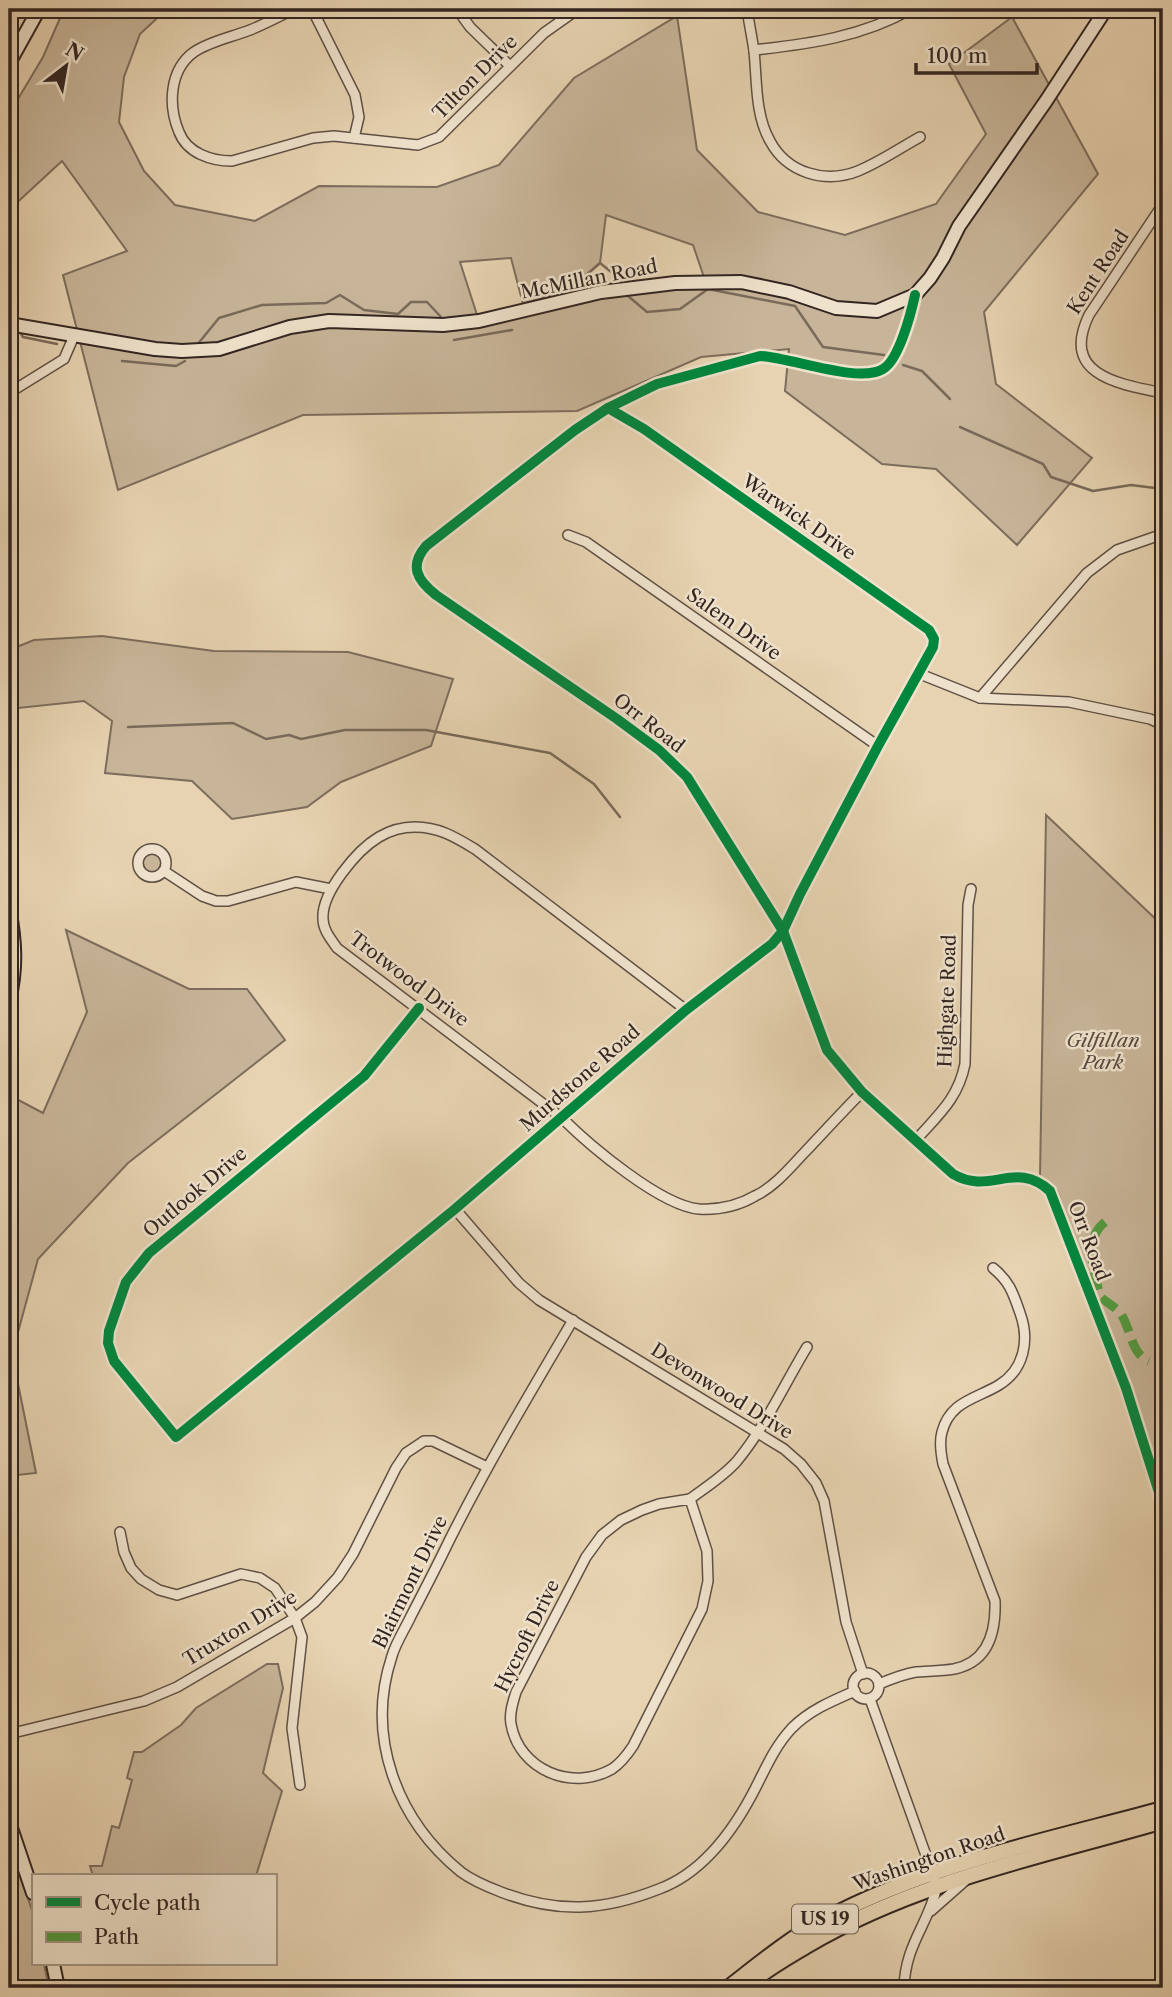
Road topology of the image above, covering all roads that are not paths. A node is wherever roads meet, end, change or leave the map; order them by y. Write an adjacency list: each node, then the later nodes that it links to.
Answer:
1 (39, 9): 12 (street)
2 (294, 9): 15 (street, Tilton Drive)
3 (312, 9): 15 (street)
4 (457, 9): 13 (street)
5 (578, 9): 13 (street, Tilton Drive)
6 (747, 9): 11 (street)
7 (885, 9): 10 (street)
8 (911, 9): 10 (street)
9 (1106, 9): 17 (street, McMillan Road)
10 (890, 21): 11 (street)
11 (754, 50): 14 (street)
12 (9, 63)
13 (510, 66): 15 (street, Tilton Drive)
14 (920, 137)
15 (354, 138)
16 (1163, 204): 21 (street, Kent Road)
17 (915, 295): 19 (street, McMillan Road); 22 (street, Orr Road)
18 (9, 324): 19 (street, McMillan Road)
19 (74, 336): 20 (street)
20 (9, 393)
21 (1163, 393)
22 (608, 408): 25 (street, Warwick Drive); 33 (street, Orr Road)
23 (1163, 534): 26 (street)
24 (568, 535): 28 (street, Salem Drive)
25 (919, 674): 26 (street); 28 (street, Murdstone Road)
26 (980, 698): 27 (street)
27 (1163, 725)
28 (878, 746): 33 (street, Murdstone Road)
29 (164, 871): 30 (street)
30 (331, 889): 35 (street, Trotwood Drive); 36 (street, Trotwood Drive)
31 (971, 889): 39 (street, Highgate Road)
32 (9, 908): 34 (street)
33 (783, 931): 36 (street, Murdstone Road); 37 (street, Orr Road)
34 (9, 1000)
35 (419, 1008): 38 (street, Trotwood Drive); 45 (street, Outlook Drive)
36 (686, 1010): 38 (street, Murdstone Road)
37 (862, 1092): 38 (street, Trotwood Drive); 39 (street, Orr Road)
38 (562, 1118): 40 (street, Murdstone Road)
39 (915, 1141): 48 (street, Orr Road)
40 (455, 1209): 42 (street, Devonwood Drive); 45 (street, Murdstone Road)
41 (993, 1268): 52 (street)
42 (573, 1320): 44 (street, Devonwood Drive); 46 (street, Blairmont Drive)
43 (807, 1347): 44 (street, Hycroft Drive)
44 (757, 1432): 47 (street, Hycroft Drive); 51 (street, Devonwood Drive)
45 (176, 1437)
46 (487, 1467): 50 (street, Truxton Drive); 53 (street, Blairmont Drive)
47 (690, 1499): 47 (street, Hycroft Drive)
48 (1163, 1505)
49 (120, 1532): 50 (street)
50 (295, 1618): 55 (street, Truxton Drive); 56 (street)
51 (863, 1674): 52 (street); 53 (street)
52 (879, 1684): 54 (street)
53 (855, 1691): 54 (street)
54 (870, 1699): 61 (street)
55 (9, 1734)
56 (300, 1785)
57 (1163, 1809): 61 (main road, Washington Road / US 19)
58 (1163, 1821): 60 (main road, Washington Road / US 19)
59 (9, 1822): 62 (street)
60 (973, 1875): 61 (main road, Washington Road / US 19); 63 (street)
61 (936, 1880): 63 (street); 66 (main road, Washington Road / US 19); 67 (main road, Washington Road / US 19)
62 (32, 1890)
63 (925, 1918): 68 (street)
64 (53, 1966): 65 (street)
65 (58, 1988)
66 (728, 1988)
67 (744, 1988)
68 (904, 1988)

